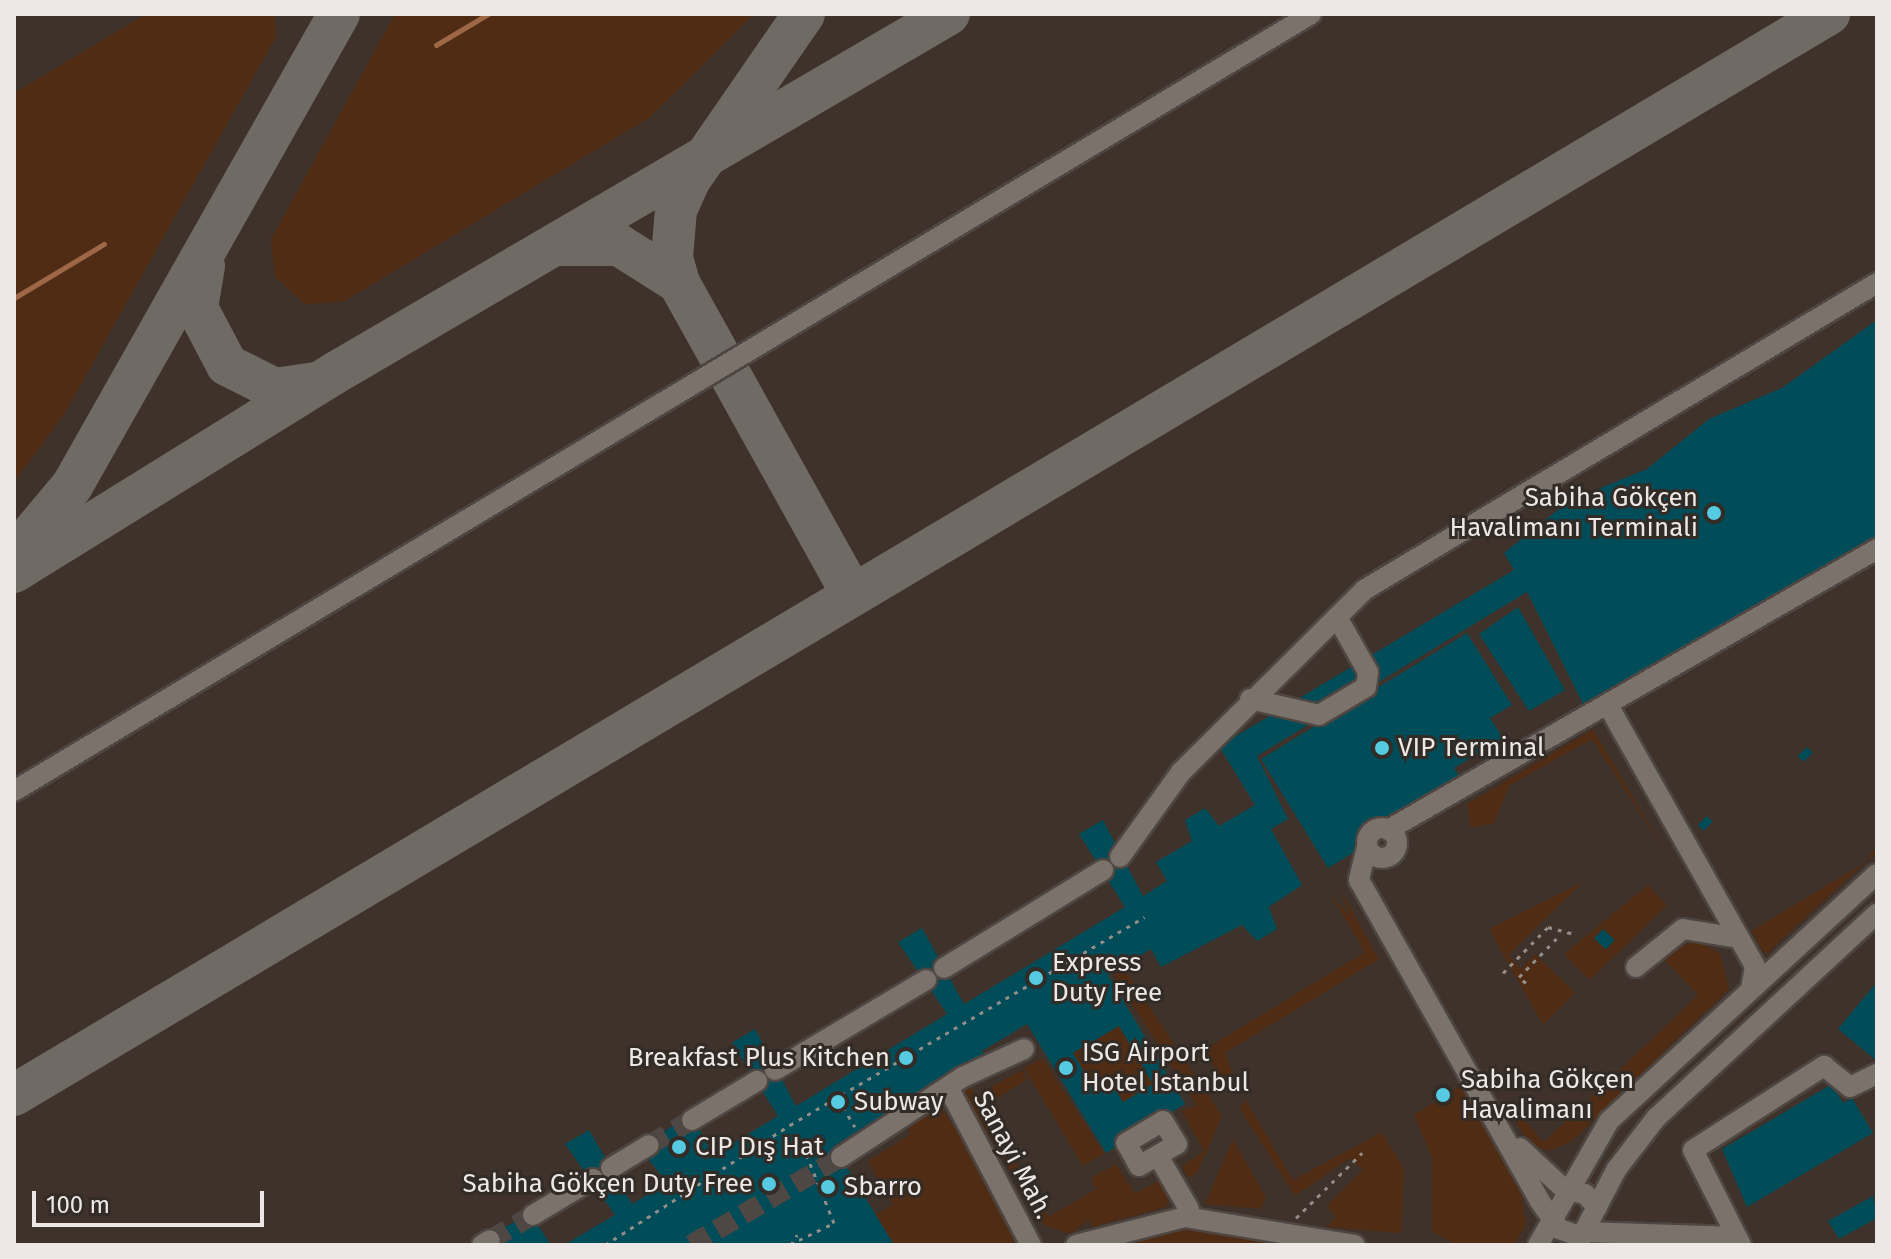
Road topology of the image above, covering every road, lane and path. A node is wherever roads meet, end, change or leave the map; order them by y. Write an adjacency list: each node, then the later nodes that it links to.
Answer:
1 (1311, 14): 7 (street)
2 (1877, 283): 4 (street)
3 (1877, 549): 6 (street)
4 (1337, 617): 5 (street); 5 (street)
5 (1250, 699): 15 (street)
6 (1609, 707): 13 (street); 28 (street)
7 (14, 791)
8 (1877, 874): 19 (street)
9 (1877, 913): 35 (street)
10 (1144, 917): 42 (path)
11 (1561, 935): 12 (path); 16 (path); 18 (path)
12 (1577, 935)
13 (1739, 938): 14 (street); 19 (street)
14 (1636, 967)
15 (944, 968)
16 (1503, 973)
17 (926, 980): 21 (street)
18 (1526, 983)
19 (1751, 988): 34 (street)
20 (1024, 1049): 24 (street, Sanayi Mah.)
21 (775, 1070)
22 (1877, 1074): 41 (street)
23 (757, 1081): 26 (street)
24 (949, 1089): 33 (street, Sanayi Mah.); 44 (street, Sanayi Mah.)
25 (843, 1107): 27 (path)
26 (692, 1120)
27 (855, 1127)
28 (1510, 1138): 34 (street); 38 (street)
29 (649, 1145): 37 (street)
30 (1362, 1153): 39 (path)
31 (807, 1156): 43 (path)
32 (1158, 1156): 36 (street)
33 (841, 1157)
34 (1565, 1190): 35 (street); 38 (street)
35 (1597, 1207): 40 (street)
36 (1189, 1209)
37 (533, 1215)
38 (1551, 1217): 40 (street); 47 (street)
39 (1283, 1231): 45 (street); 46 (street)
40 (1581, 1238): 41 (street)
41 (1739, 1241)
42 (605, 1245)
43 (791, 1245)
44 (1031, 1245)
45 (1076, 1245)
46 (1355, 1245)
47 (1538, 1245)

